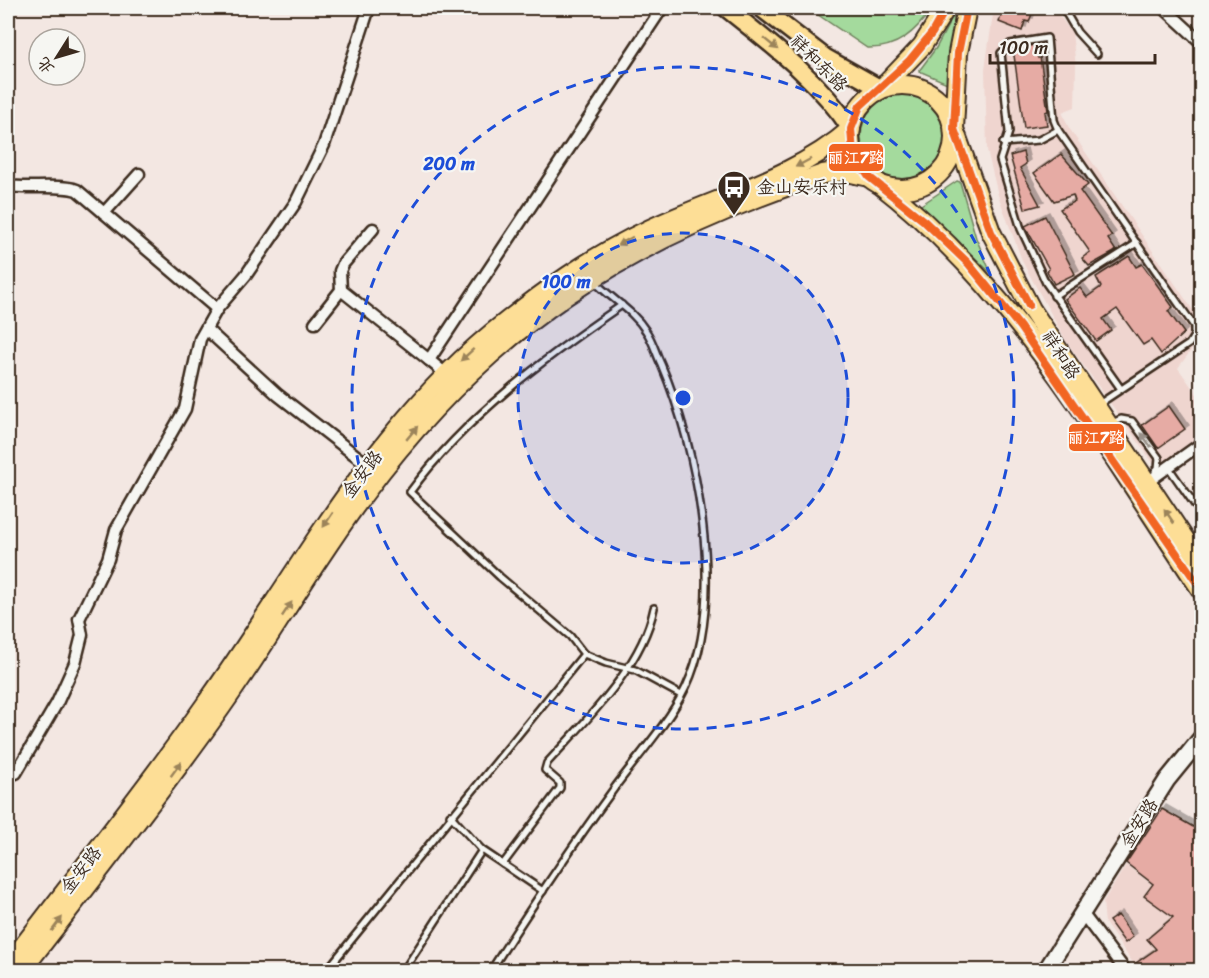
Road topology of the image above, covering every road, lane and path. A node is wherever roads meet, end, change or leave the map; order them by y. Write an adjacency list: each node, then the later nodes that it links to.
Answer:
1 (369, 8): 26 (street)
2 (662, 8): 29 (street)
3 (726, 8): 12 (main road, 祥和东路, one-way to 12)
4 (761, 8): 11 (main road, 祥和东路)
5 (946, 8): 11 (highway)
6 (967, 8): 13 (highway)
7 (1063, 8): 10 (lane)
8 (1164, 8): 9 (street)
9 (1202, 43)
10 (1097, 54)
11 (881, 89): 12 (highway); 13 (highway)
12 (851, 129): 17 (highway); 30 (highway, 金安路, one-way to 30)
13 (954, 129): 17 (highway); 32 (highway, 祥和路)
14 (1058, 130): 15 (lane); 15 (lane); 21 (lane)
15 (1003, 143): 24 (lane)
16 (140, 174): 19 (street)
17 (873, 179): 22 (highway, 金安路); 39 (highway, 祥和路)
18 (8, 186): 19 (street)
19 (104, 213): 26 (street)
20 (373, 229): 23 (street)
21 (1137, 243): 24 (lane); 31 (lane)
22 (591, 277): 25 (lane); 52 (highway, 金安路, one-way to 22)
23 (341, 290): 27 (street); 29 (street)
24 (1054, 296): 31 (lane)
25 (622, 305): 41 (lane); 43 (lane)
26 (217, 309): 28 (street)
27 (315, 323)
28 (206, 329): 34 (street); 45 (street)
29 (429, 360): 30 (street)
30 (447, 375): 34 (highway, 金安路)
31 (1121, 390): 32 (lane)
32 (1095, 407): 36 (highway, 祥和路, one-way to 32)
33 (1202, 443): 35 (street)
34 (368, 465): 51 (highway, 金安路, one-way to 51)
35 (1169, 468): 36 (street); 37 (lane)
36 (1145, 481): 38 (highway, 祥和路, one-way to 36)
37 (1202, 514)
38 (1201, 562)
39 (1202, 591)
40 (654, 608): 42 (lane)
41 (584, 654): 42 (lane); 46 (lane)
42 (625, 668): 43 (lane); 48 (lane)
43 (681, 695): 49 (lane)
44 (1202, 737): 50 (street, 金安路)
45 (16, 772)
46 (450, 815): 47 (lane); 53 (lane)
47 (482, 850): 48 (lane); 54 (lane)
48 (503, 864): 49 (lane)
49 (543, 891): 55 (lane)
50 (1082, 913): 56 (street, 金安路); 57 (street)
51 (8, 966)
52 (22, 970)
53 (327, 970)
54 (404, 970)
55 (491, 970)
56 (1046, 970)
57 (1125, 970)

